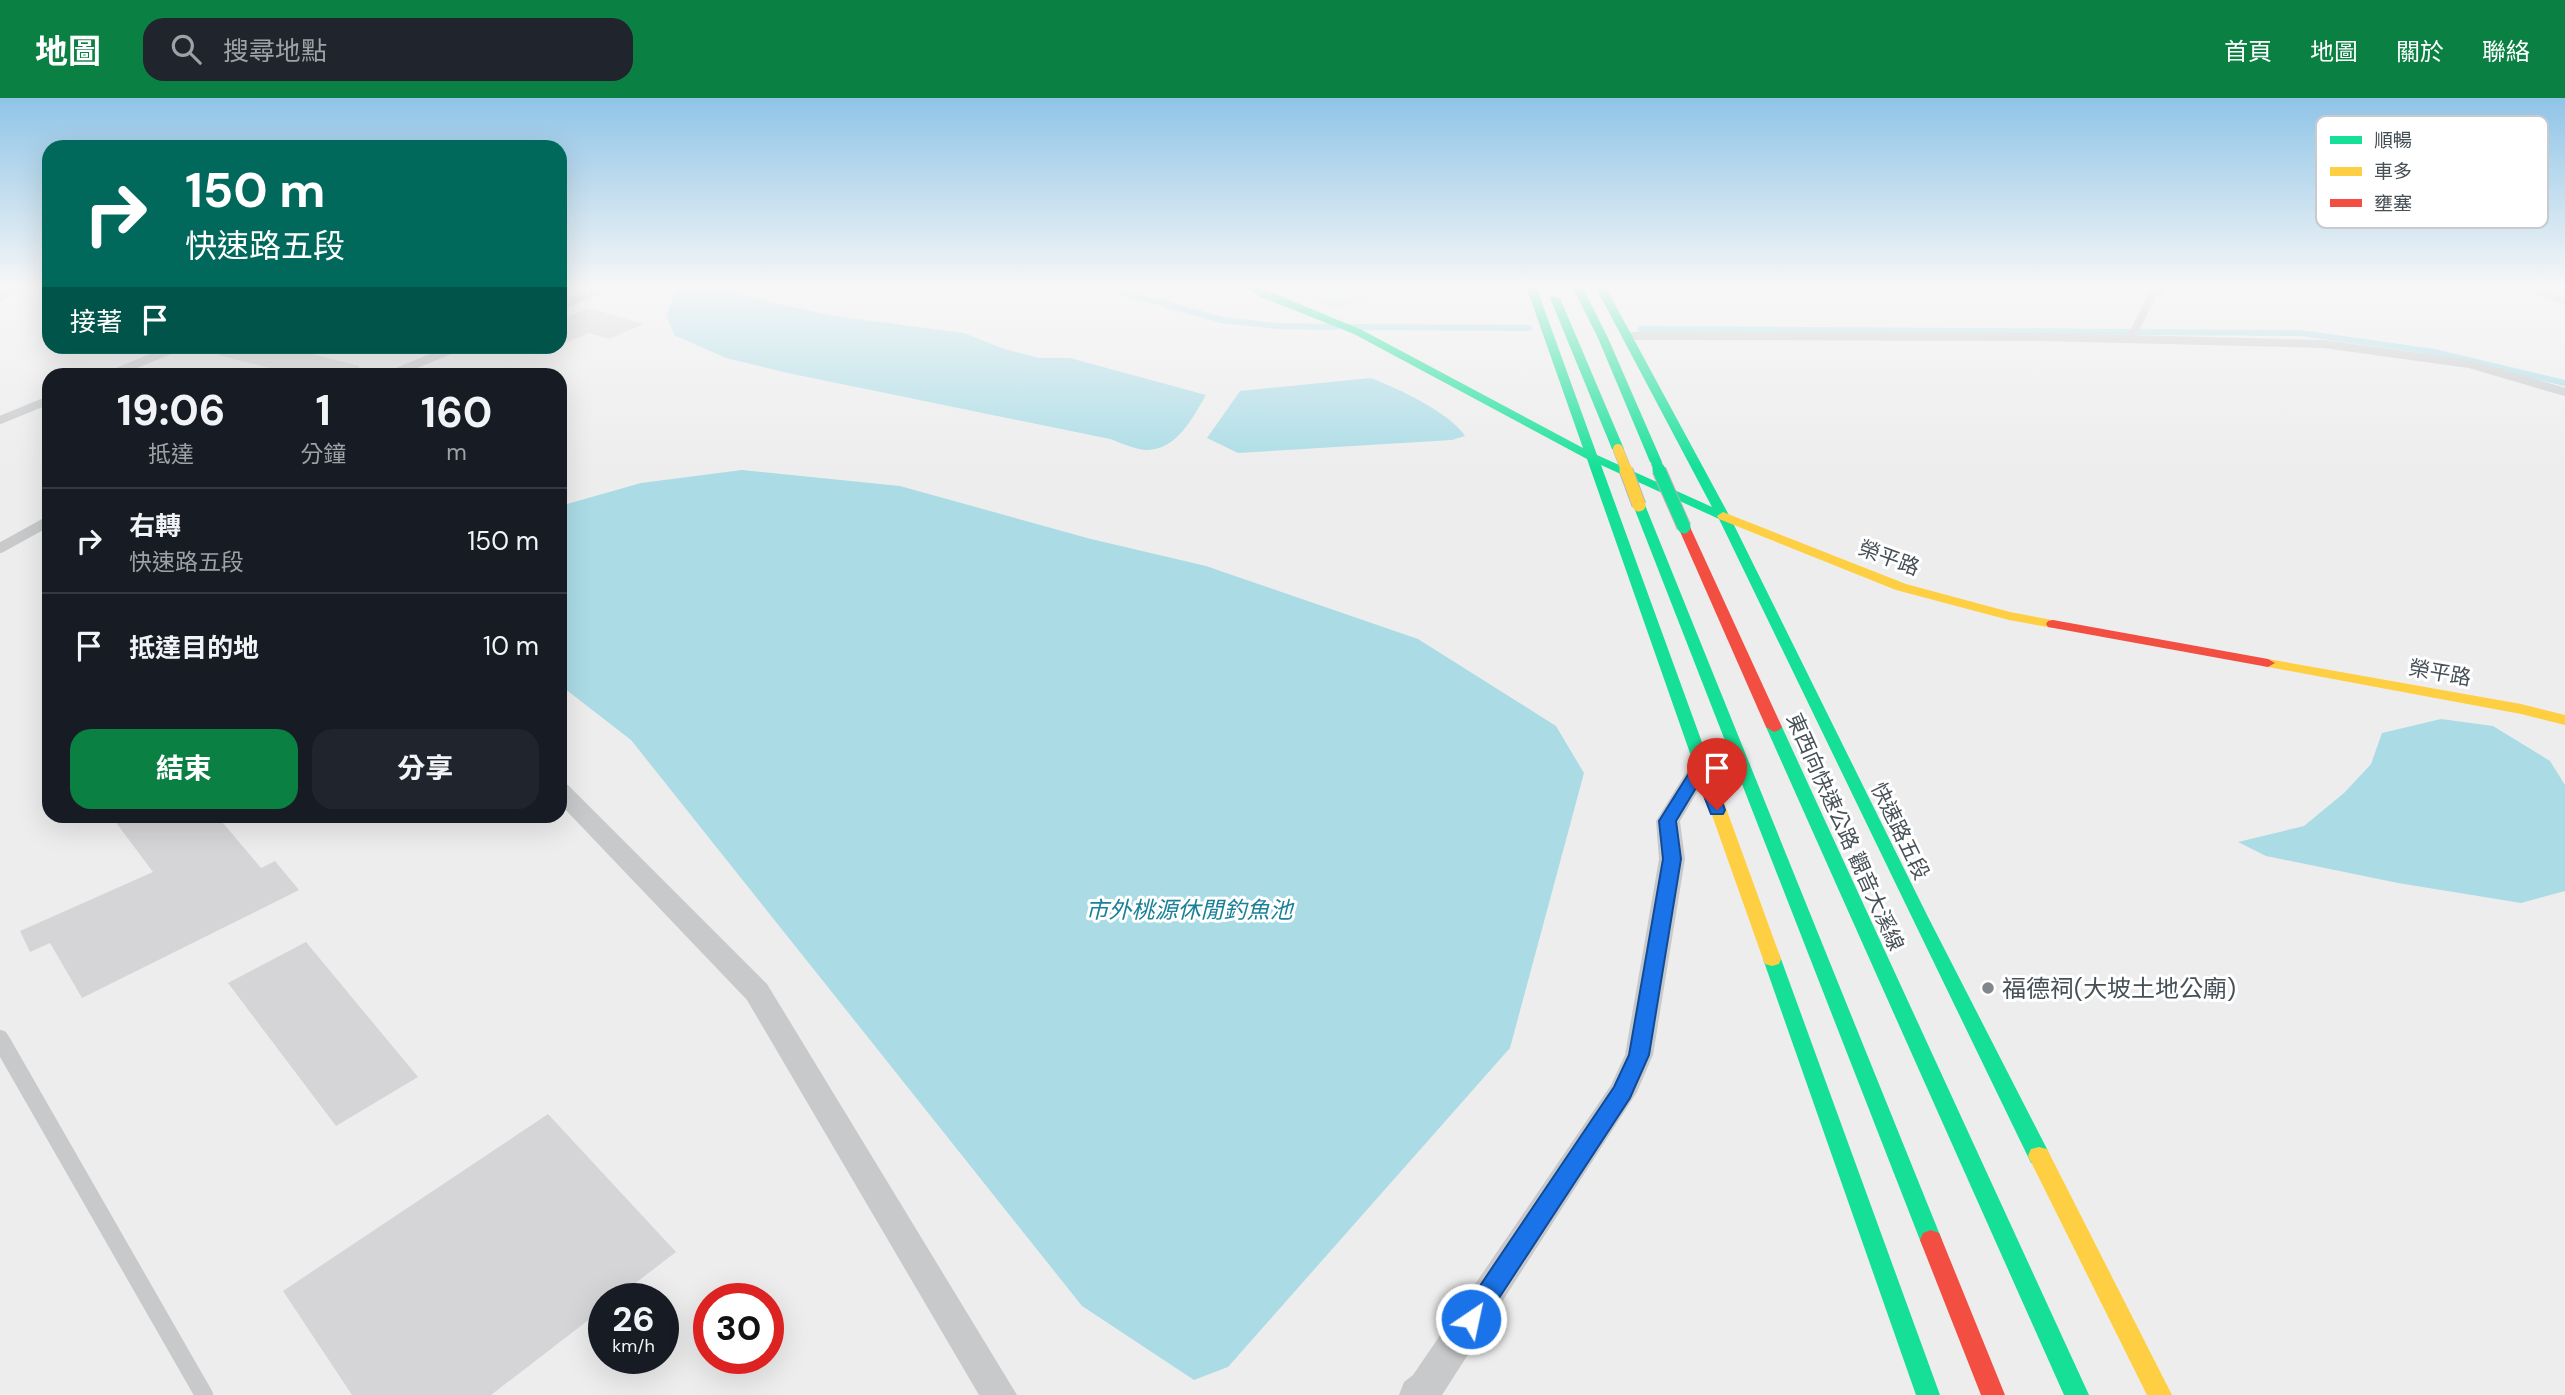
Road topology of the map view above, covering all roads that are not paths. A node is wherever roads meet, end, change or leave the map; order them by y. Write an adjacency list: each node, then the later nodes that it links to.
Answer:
1 (1385, 347): 14 (main road, 榮平路)
2 (1553, 347): 14 (main road)
3 (1577, 347): 26 (main road, bridge)
4 (1606, 347): 27 (main road, 東西向快速公路 觀音大溪線, bridge)
5 (1635, 347): 15 (main road, 快速路五段)
6 (2343, 347): 11 (lane)
7 (161, 354): 9 (lane)
8 (441, 354): 10 (lane)
9 (127, 368)
10 (407, 368)
11 (2565, 392)
12 (42, 403): 13 (lane)
13 (0, 420)
14 (1592, 457): 15 (main road, 榮平路); 19 (main road)
15 (1724, 517): 18 (main road, 榮平路); 28 (main road, 快速路五段)
16 (42, 525): 17 (lane)
17 (0, 548)
18 (2565, 720)
19 (1701, 766): 24 (street); 25 (main road)
20 (567, 797): 23 (street)
21 (0, 1039): 22 (lane)
22 (204, 1395)
23 (999, 1395)
24 (1417, 1395)
25 (1928, 1395)
26 (1993, 1395)
27 (2077, 1395)
28 (2160, 1395)

